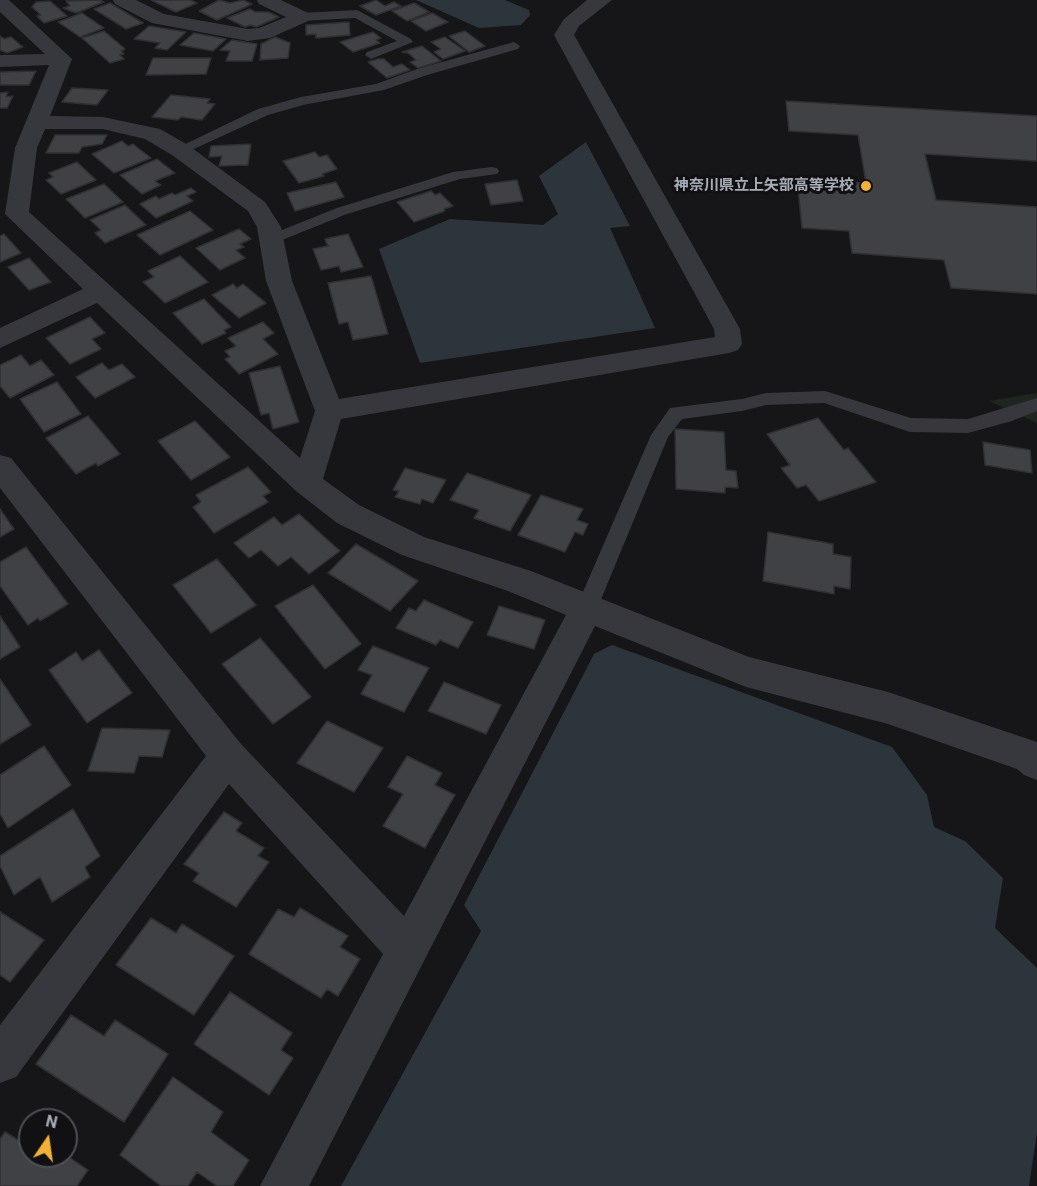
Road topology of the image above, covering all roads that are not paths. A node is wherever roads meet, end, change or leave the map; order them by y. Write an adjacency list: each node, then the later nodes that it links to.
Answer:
1 (122, 0): 5 (street)
2 (266, 0): 5 (street)
3 (603, 0): 18 (street)
4 (0, 2): 8 (street)
5 (301, 17): 7 (lane)
6 (514, 46): 11 (lane)
7 (371, 55)
8 (62, 59): 9 (street); 10 (street)
9 (0, 61)
10 (37, 122): 11 (street); 13 (street)
11 (180, 150): 14 (street)
12 (492, 171): 14 (lane)
13 (8, 217): 15 (street)
14 (272, 239): 18 (street)
15 (100, 291): 16 (street); 20 (street)
16 (0, 339)
17 (1037, 404): 21 (lane)
18 (329, 411): 20 (street)
19 (0, 466): 22 (street)
20 (307, 483): 21 (street)
21 (587, 608): 23 (street); 24 (street)
22 (228, 756): 24 (street); 25 (street)
23 (1037, 762)
24 (408, 951): 26 (street)
25 (0, 1061)
26 (284, 1186)

